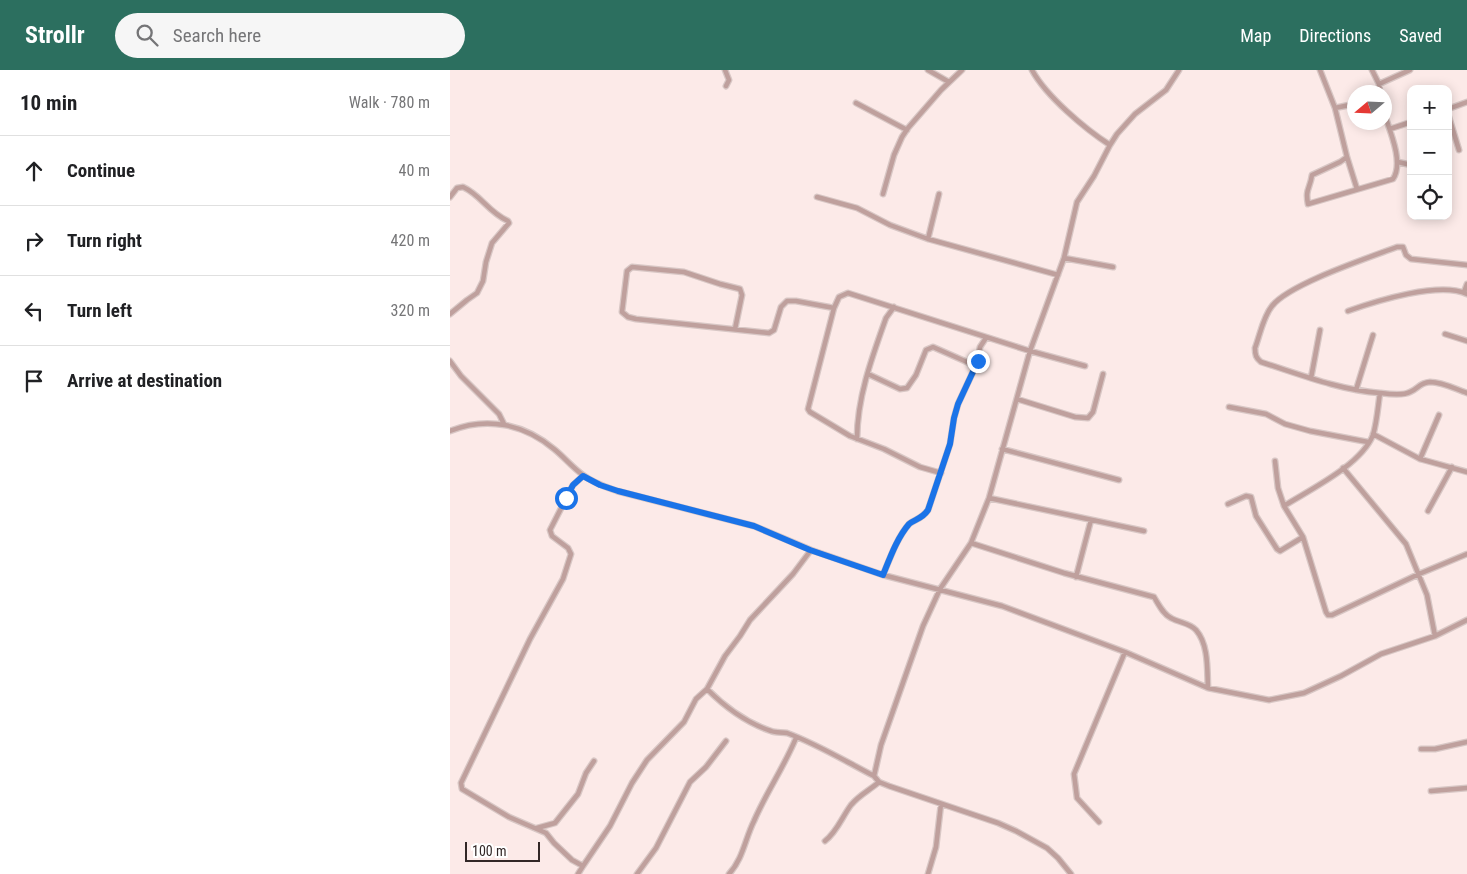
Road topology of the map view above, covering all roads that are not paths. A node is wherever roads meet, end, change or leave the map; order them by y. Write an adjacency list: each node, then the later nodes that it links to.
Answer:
1 (725, 70): 11 (street)
2 (928, 70): 9 (street)
3 (962, 70): 9 (street)
4 (1032, 70): 22 (street)
5 (1179, 70): 22 (street)
6 (1320, 70): 15 (street)
7 (1372, 70): 10 (street)
8 (1410, 70): 10 (street)
9 (949, 82): 20 (street)
10 (1379, 84)
11 (726, 86)
12 (1467, 102): 16 (street)
13 (856, 103): 20 (street)
14 (1347, 105): 15 (street)
15 (1335, 108): 24 (street)
16 (1452, 108)
17 (1407, 123): 19 (street)
18 (1452, 127): 23 (street)
19 (1392, 128)
20 (907, 130): 28 (street)
21 (1390, 130): 25 (street)
22 (1110, 145): 33 (street)
23 (1459, 150)
24 (1347, 157): 27 (street); 27 (street)
25 (1398, 162): 26 (street); 27 (street)
26 (1407, 164)
27 (1357, 189)
28 (883, 194)
29 (939, 194): 32 (street)
30 (450, 197): 42 (street)
31 (817, 197): 32 (street)
32 (928, 240): 36 (street)
33 (1064, 258): 35 (street); 36 (street)
34 (1467, 265): 55 (street)
35 (1113, 267)
36 (1058, 275): 49 (street)
37 (1467, 284): 38 (street)
38 (1465, 293): 41 (street)
39 (894, 307): 40 (street); 47 (street); 53 (street)
40 (834, 308): 43 (street); 65 (street)
41 (1348, 310)
42 (450, 314)
43 (735, 329): 43 (street)
44 (1320, 330): 55 (street)
45 (1445, 334): 48 (street)
46 (1373, 335): 56 (street)
47 (986, 338): 49 (street); 51 (street)
48 (1467, 341)
49 (1030, 351): 52 (street); 59 (street)
50 (450, 361): 62 (street)
51 (976, 366): 53 (street); 73 (street)
52 (1085, 366)
53 (868, 374): 65 (street)
54 (1104, 374): 59 (street)
55 (1311, 378): 56 (street)
56 (1356, 390): 58 (street)
57 (1467, 392): 58 (street)
58 (1380, 393): 64 (street)
59 (1017, 399): 67 (street)
60 (1229, 407): 66 (street)
61 (1439, 415): 68 (street)
62 (504, 424): 63 (street); 74 (street)
63 (450, 431)
64 (1373, 434): 66 (street); 68 (street)
65 (857, 439): 73 (street)
66 (1368, 442): 71 (street)
67 (1002, 449): 75 (street); 76 (street)
68 (1420, 460): 70 (street)
69 (1275, 461): 78 (street)
70 (1452, 467): 72 (street); 79 (street)
71 (1343, 468): 78 (street); 86 (street)
72 (1467, 472)
73 (941, 473): 87 (street)
74 (583, 476): 84 (street); 106 (street)
75 (1119, 480)
76 (989, 498): 80 (street); 83 (street)
77 (1228, 504): 82 (street)
78 (1284, 506): 82 (street)
79 (1428, 511)
80 (1091, 520): 81 (street); 88 (street)
81 (1144, 531)
82 (1303, 537): 86 (street)
83 (970, 543): 88 (street); 89 (street)
84 (810, 550): 87 (street); 94 (street)
85 (1467, 554): 86 (street)
86 (1419, 574): 91 (street)
87 (883, 575): 89 (street)
88 (1076, 577): 93 (street)
89 (940, 589): 92 (street); 100 (street)
90 (1467, 620): 91 (street)
91 (1435, 636): 93 (street)
92 (1125, 652): 93 (street); 105 (street)
93 (1208, 688)
94 (707, 689): 95 (street); 108 (street)
95 (796, 738): 100 (street); 111 (street)
96 (726, 741): 110 (street)
97 (1467, 742): 98 (street)
98 (1421, 749)
99 (594, 761): 106 (street)
100 (874, 776): 101 (street)
101 (879, 782): 104 (street); 107 (street)
102 (1467, 788): 103 (street)
103 (1431, 790)
104 (942, 804): 112 (street); 113 (street)
105 (1099, 822)
106 (537, 828): 108 (street)
107 (826, 842)
108 (583, 866): 109 (street)
109 (578, 874)
110 (637, 874)
111 (729, 874)
112 (928, 874)
113 (1071, 874)

